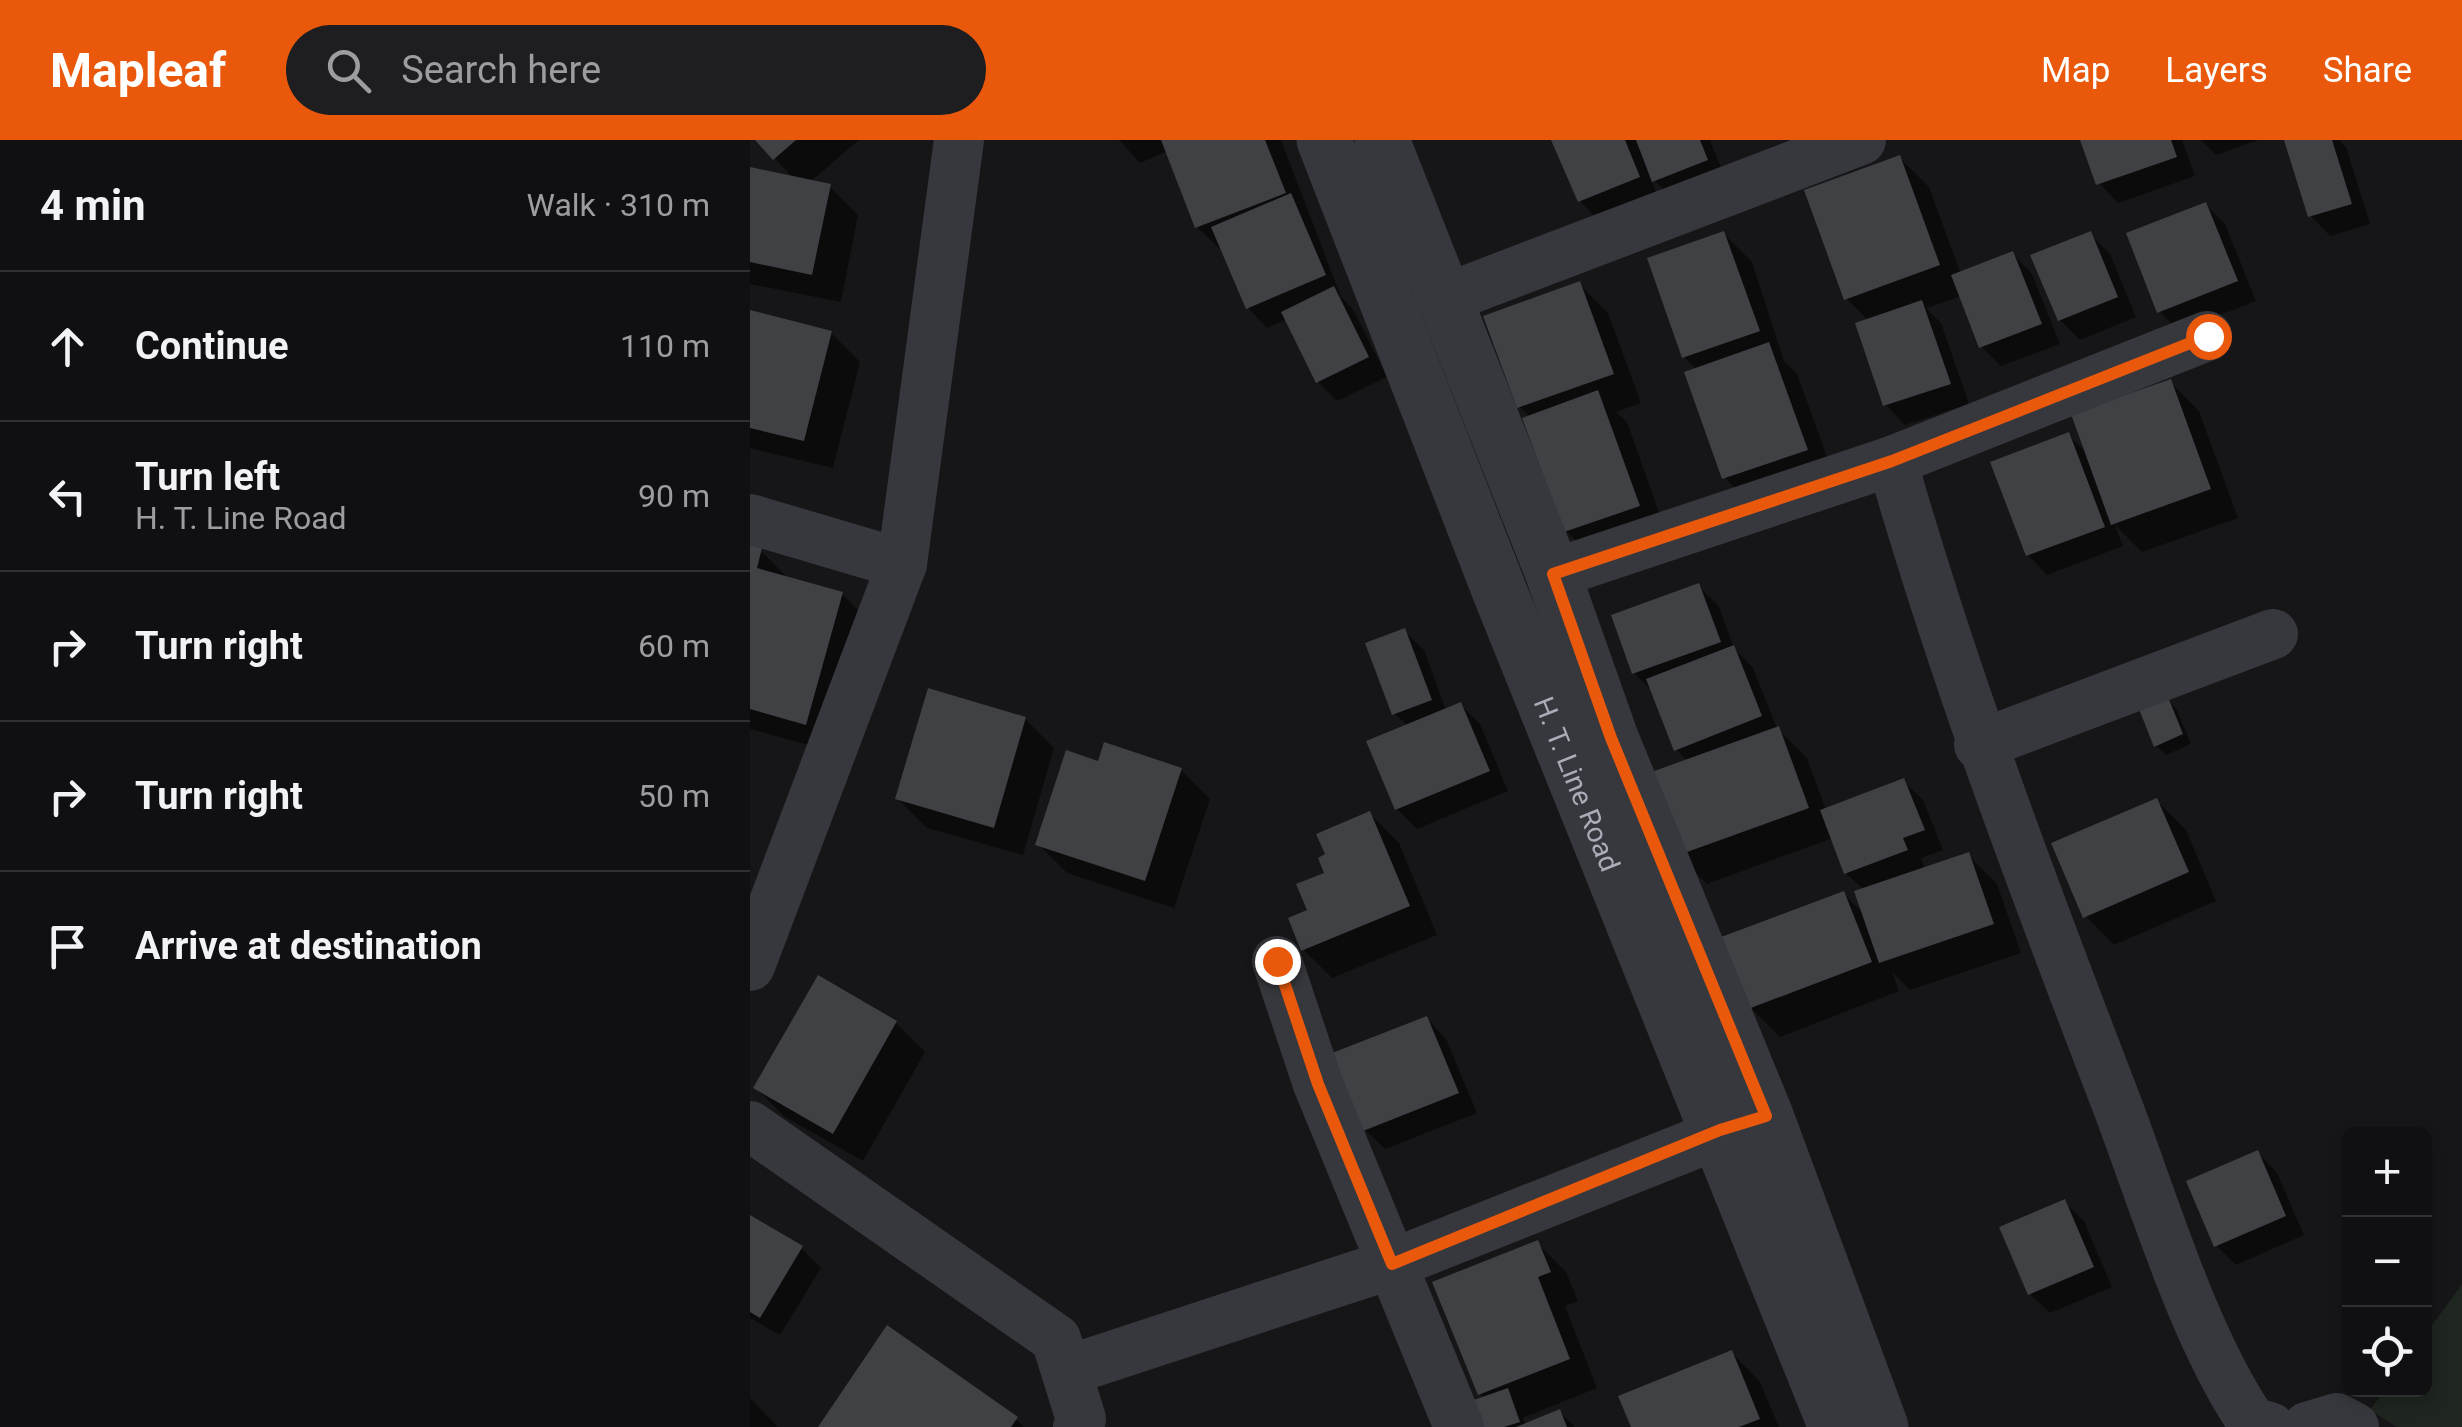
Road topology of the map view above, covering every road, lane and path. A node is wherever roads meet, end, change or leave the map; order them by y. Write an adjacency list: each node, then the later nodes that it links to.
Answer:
1 (960, 140): 10 (street)
2 (1324, 140): 16 (street, H. T. Line Road)
3 (1382, 140): 6 (street, H. T. Line Road)
4 (1861, 140): 5 (street)
5 (1747, 160): 6 (street)
6 (1447, 298): 11 (street, H. T. Line Road)
7 (2208, 336): 8 (street)
8 (1892, 461): 11 (street); 13 (street)
9 (750, 519): 10 (street)
10 (902, 564): 15 (street)
11 (1553, 574): 16 (street, H. T. Line Road)
12 (2273, 634): 13 (street)
13 (1980, 745): 24 (street)
14 (1277, 961): 18 (street)
15 (750, 966)
16 (1743, 1123): 18 (street); 22 (street, H. T. Line Road); 23 (street, H. T. Line Road)
17 (750, 1126): 19 (street)
18 (1392, 1264): 19 (street); 21 (street)
19 (1066, 1370): 20 (street)
20 (1078, 1427)
21 (1459, 1427)
22 (1836, 1427)
23 (1881, 1427)
24 (2270, 1427)
25 (2307, 1427): 26 (street)
26 (2354, 1427)

